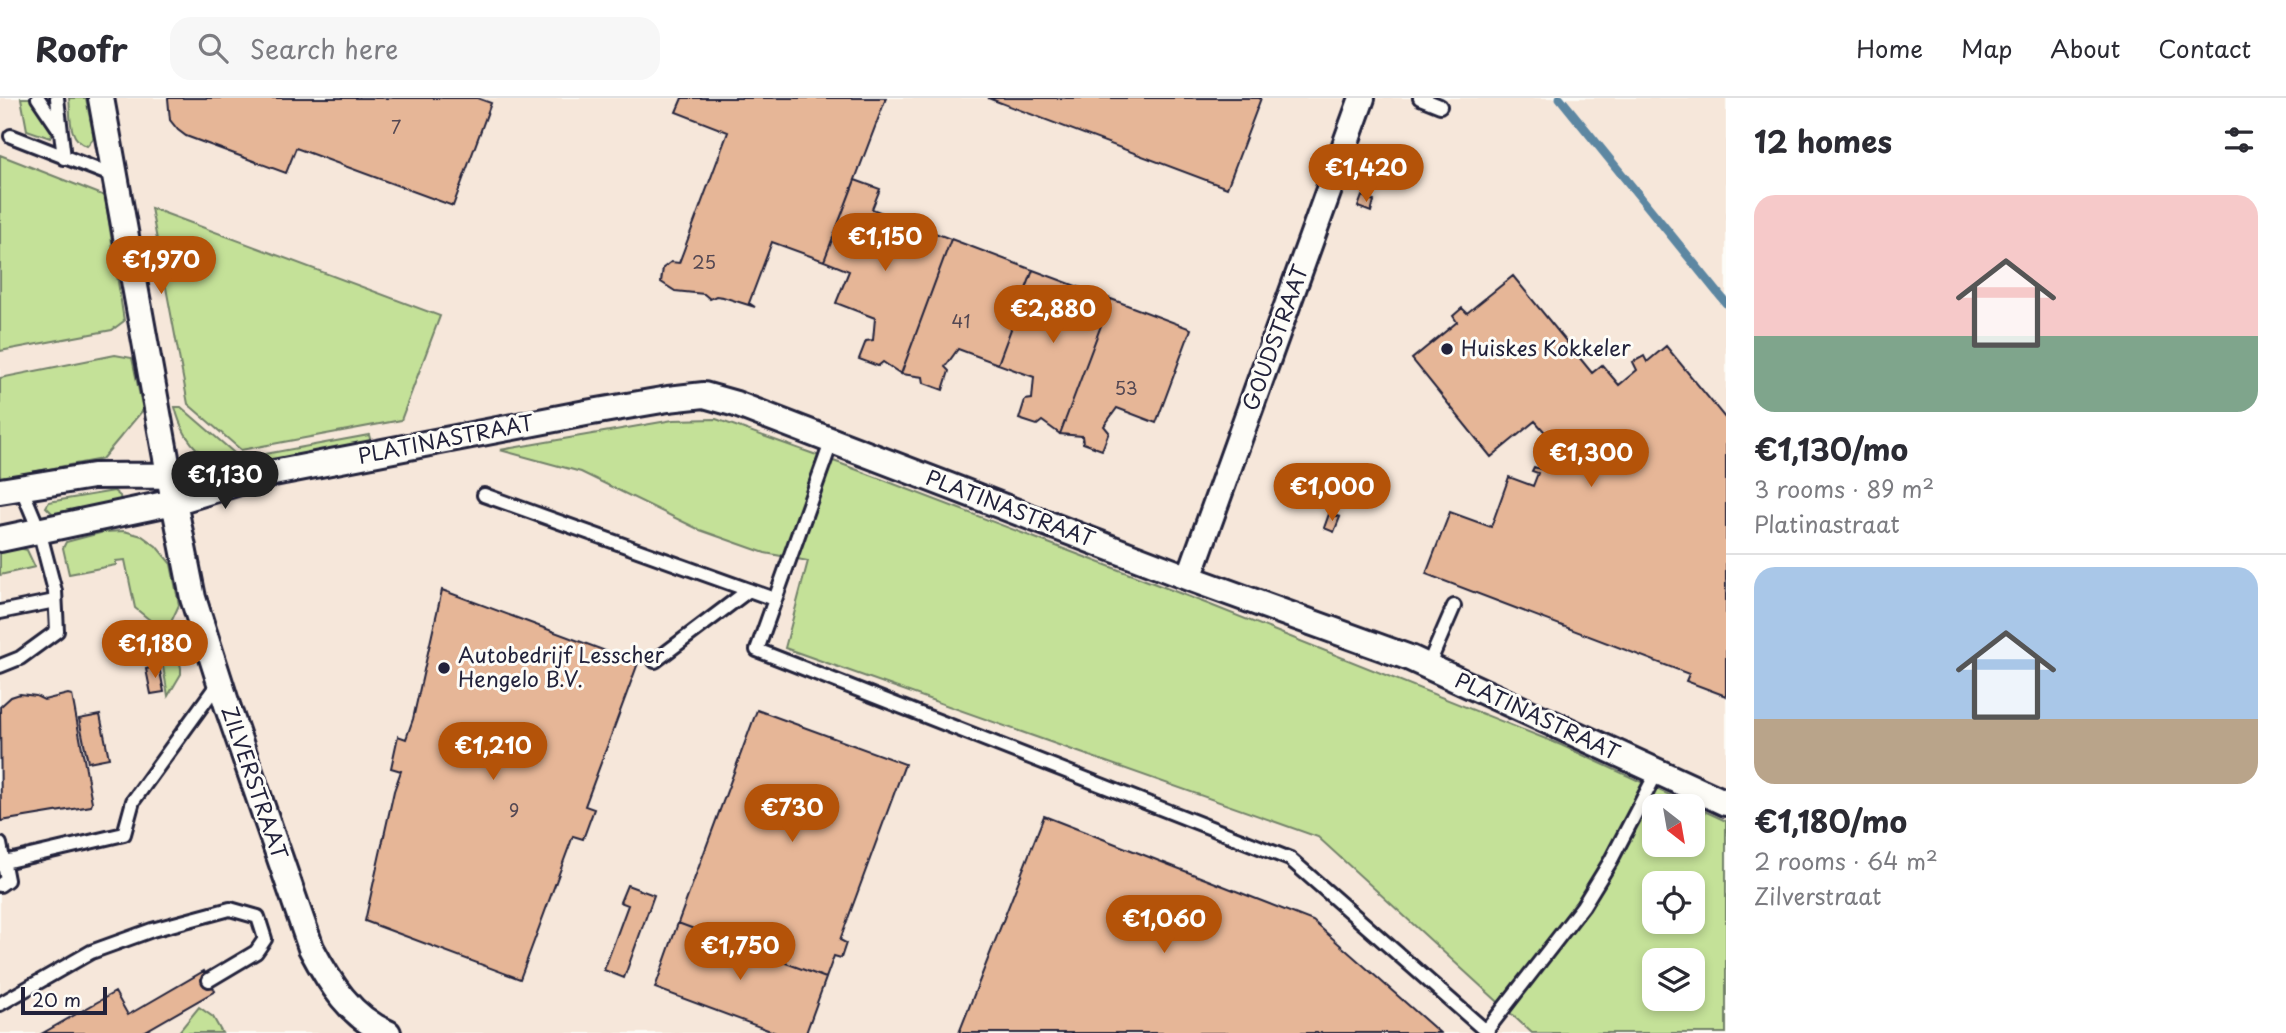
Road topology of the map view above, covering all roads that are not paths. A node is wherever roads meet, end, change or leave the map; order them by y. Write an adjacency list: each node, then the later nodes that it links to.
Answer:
1 (38, 98): 7 (lane)
2 (57, 98): 7 (lane)
3 (101, 98): 10 (street)
4 (1362, 98): 19 (street, GOUDSTRAAT)
5 (1420, 98): 6 (lane)
6 (1440, 106)
7 (61, 132): 9 (lane)
8 (11, 136): 9 (lane)
9 (64, 158): 10 (lane)
10 (116, 177): 12 (street)
11 (832, 440): 13 (street, PLATINASTRAAT); 19 (street, PLATINASTRAAT); 21 (lane)
12 (169, 474): 13 (street, PLATINASTRAAT); 14 (street, PLATINASTRAAT); 16 (street)
13 (263, 475): 16 (street, PLATINASTRAAT)
14 (11, 489): 17 (lane)
15 (484, 495): 20 (lane)
16 (174, 502): 17 (street, PLATINASTRAAT); 28 (street, ZILVERSTRAAT)
17 (39, 530): 18 (street, PLATINASTRAAT); 22 (lane)
18 (0, 539)
19 (1189, 578): 27 (street, PLATINASTRAAT)
20 (749, 590): 21 (lane); 25 (lane)
21 (774, 599): 36 (lane)
22 (55, 601): 24 (lane); 26 (lane)
23 (1454, 606): 27 (lane)
24 (0, 612)
25 (655, 661)
26 (0, 666)
27 (1427, 666): 29 (street, PLATINASTRAAT)
28 (220, 682): 32 (lane); 37 (street, ZILVERSTRAAT)
29 (1657, 772): 30 (street, PLATINASTRAAT); 36 (lane)
30 (1726, 803)
31 (0, 844): 32 (lane)
32 (2, 863): 33 (lane)
33 (0, 885)
34 (209, 980): 35 (lane)
35 (0, 1004)
36 (1487, 1032)
37 (388, 1033)

